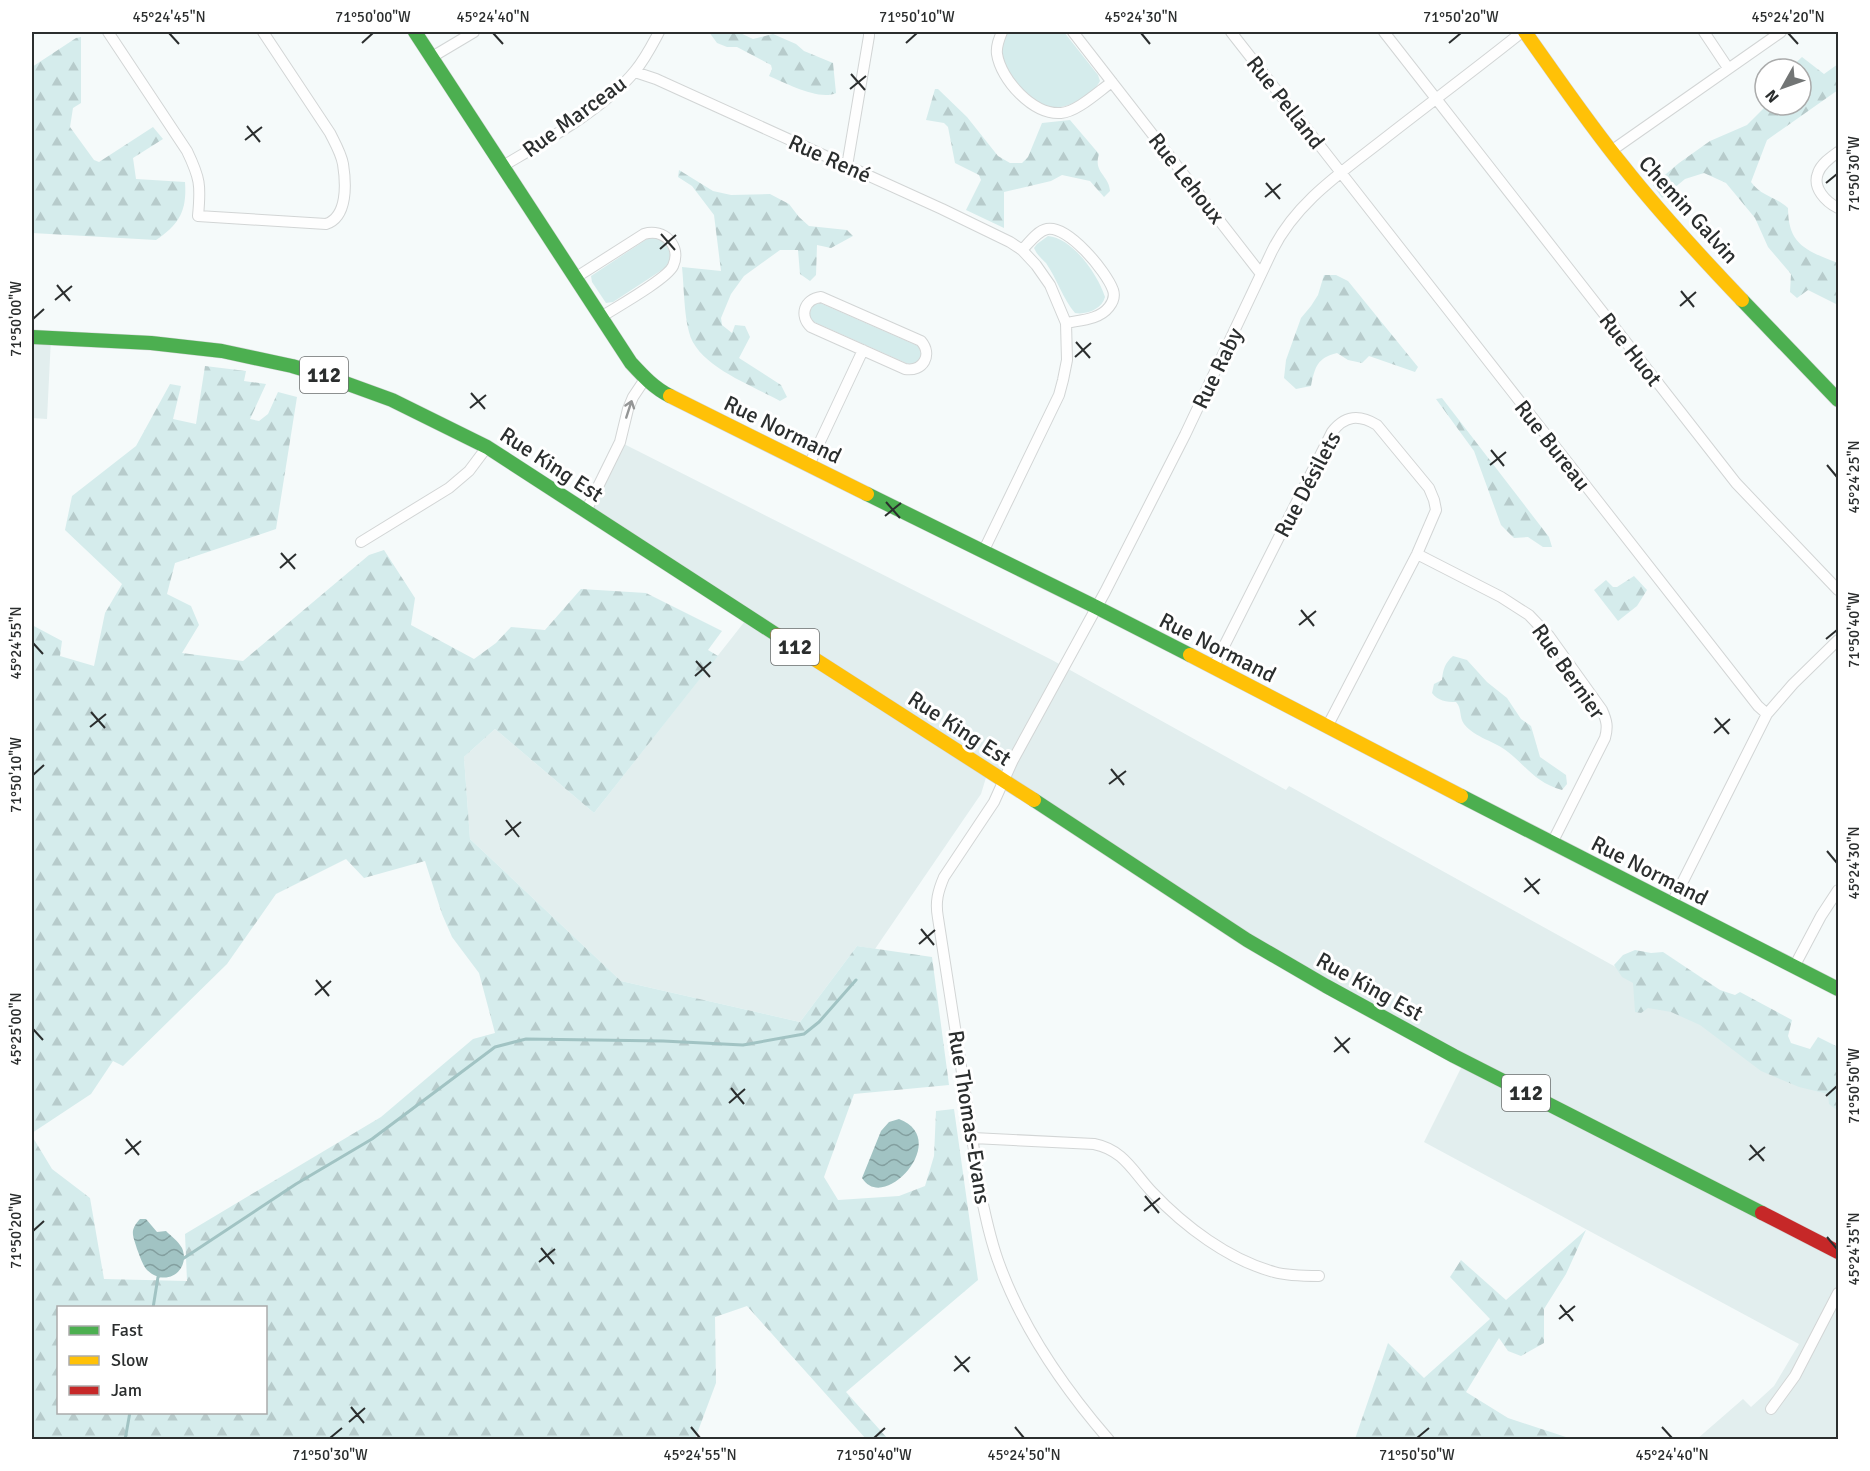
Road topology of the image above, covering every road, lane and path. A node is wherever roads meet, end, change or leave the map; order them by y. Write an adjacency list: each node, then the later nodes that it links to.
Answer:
1 (108, 32): 2 (street)
2 (262, 32)
3 (415, 32): 14 (street, Rue Normand)
4 (474, 32): 14 (street)
5 (659, 32): 16 (street, Rue Marceau)
6 (869, 32): 22 (street)
7 (1002, 32): 17 (street)
8 (1073, 32): 17 (street, Rue Lehoux)
9 (1231, 32): 23 (street, Rue Pelland)
10 (1384, 32): 18 (street)
11 (1524, 32): 18 (street, Rue Raby); 19 (street, Chemin Galvin)
12 (1704, 32): 15 (street)
13 (1781, 32): 15 (street)
14 (432, 57): 21 (street, Rue Normand)
15 (1728, 68): 19 (street)
16 (635, 72): 21 (street, Rue Marceau); 22 (street, Rue René)
17 (1112, 82): 26 (street, Rue Lehoux)
18 (1436, 98): 23 (street, Rue Raby); 40 (street, Rue Huot)
19 (1611, 151): 33 (street, Chemin Galvin)
20 (1839, 152): 24 (street)
21 (503, 166): 27 (street, Rue Normand)
22 (847, 166): 25 (street, Rue René)
23 (1341, 173): 26 (street, Rue Raby); 44 (street, Rue Bureau)
24 (1839, 208)
25 (1022, 250): 29 (street, Rue René); 29 (street)
26 (1261, 274): 41 (street, Rue Raby)
27 (576, 278): 28 (street, Rue Normand); 28 (street)
28 (601, 317): 32 (street, Rue Normand)
29 (1066, 322): 38 (street, Rue René)
30 (32, 337): 34 (street, Rue King Est / 112)
31 (863, 350): 31 (street); 35 (street)
32 (645, 379): 35 (street, Rue Normand); 36 (street, one-way to 32)
33 (1839, 400)
34 (487, 447): 36 (street, Rue King Est / 112); 37 (street)
35 (809, 465): 38 (street, Rue Normand)
36 (586, 511): 46 (street, Rue King Est / 112)
37 (362, 542)
38 (983, 552): 41 (street, Rue Normand)
39 (1417, 554): 43 (street, Rue Désilets); 45 (street, Rue Désilets); 47 (street, Rue Bernier)
40 (1839, 590)
41 (1096, 608): 43 (street, Rue Normand); 46 (street, Rue Raby)
42 (1839, 640): 44 (street)
43 (1213, 668): 45 (street, Rue Normand)
44 (1767, 714): 49 (street)
45 (1327, 727): 47 (street, Rue Normand)
46 (1005, 781): 52 (street, Rue Thomas-Evans); 53 (street, Rue King Est / 112)
47 (1552, 843): 49 (street, Rue Normand)
48 (1839, 890): 50 (street)
49 (1671, 904): 50 (street, Rue Normand)
50 (1794, 967): 51 (street, Rue Normand)
51 (1839, 989)
52 (973, 1138): 54 (street); 57 (street, Rue Thomas-Evans)
53 (1839, 1252)
54 (1319, 1276)
55 (1839, 1293): 56 (street)
56 (1772, 1409)
57 (1109, 1440)

